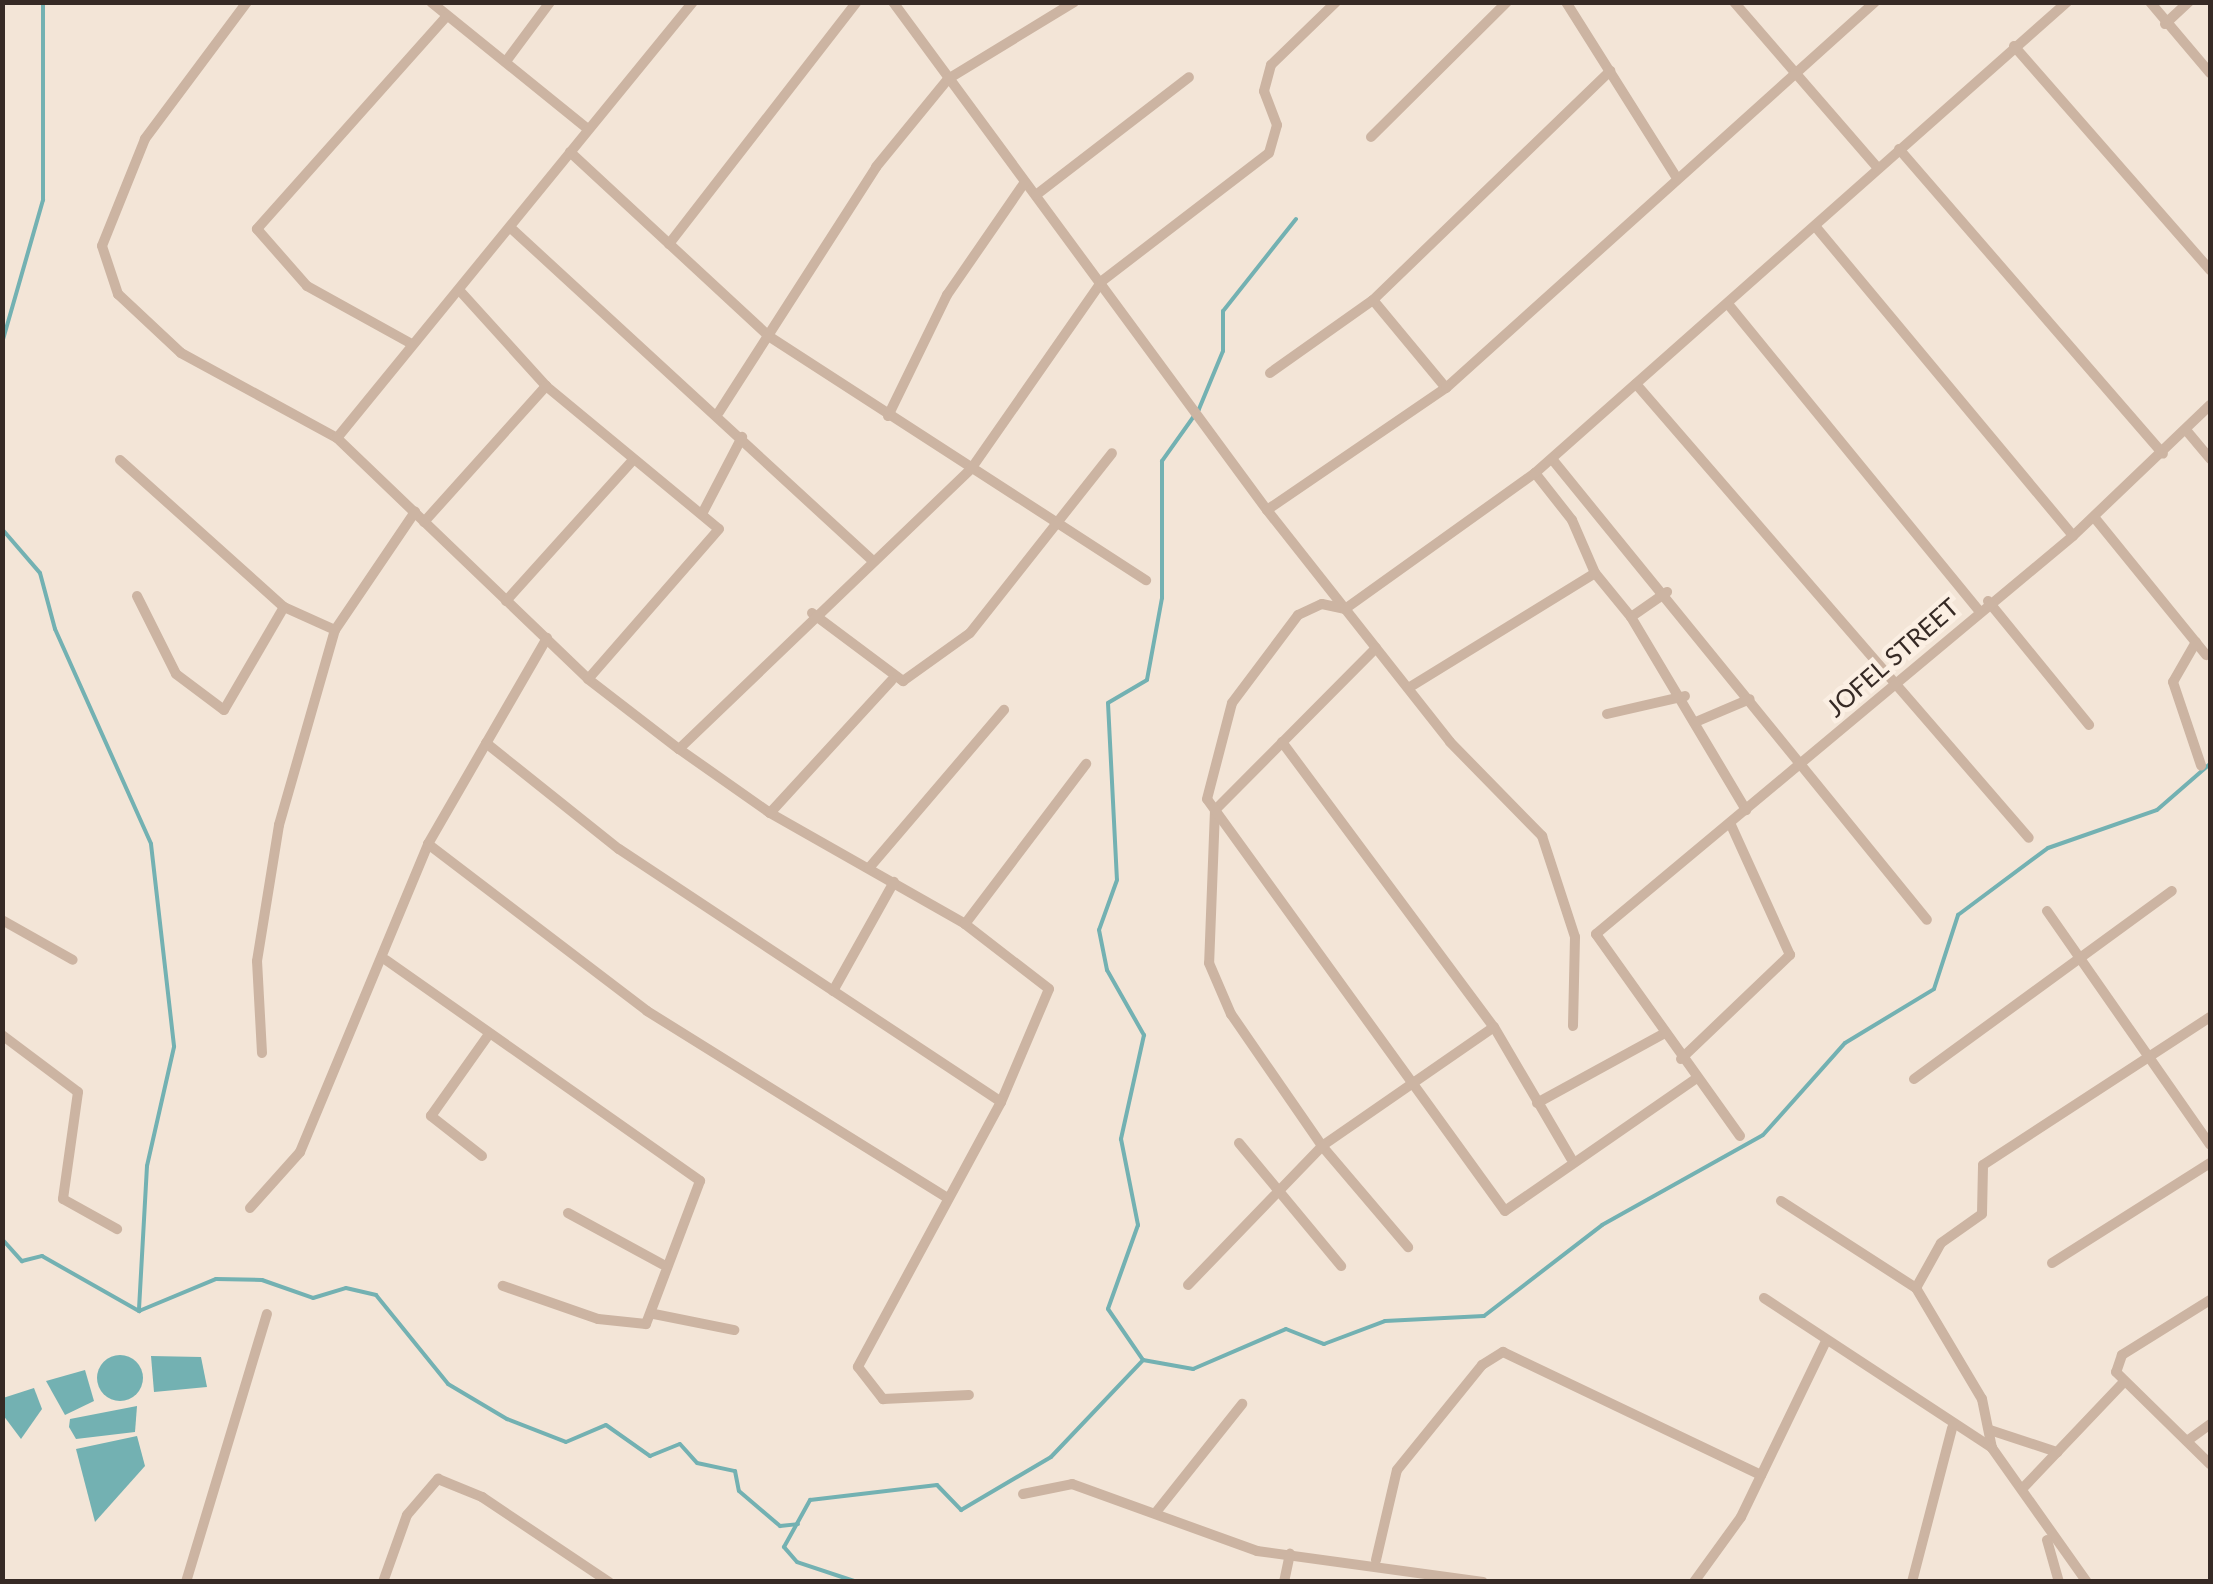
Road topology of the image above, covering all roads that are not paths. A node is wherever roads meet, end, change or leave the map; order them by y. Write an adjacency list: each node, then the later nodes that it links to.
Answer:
1 (247, 2): 51 (street)
2 (431, 2): 16 (street)
3 (550, 2): 19 (street)
4 (693, 2): 25 (street)
5 (857, 2): 35 (street)
6 (893, 2): 23 (street)
7 (1074, 2): 23 (street)
8 (1336, 2): 37 (street)
9 (1507, 2): 26 (street)
10 (1566, 2): 20 (street)
11 (1734, 2): 24 (street)
12 (1875, 2): 24 (street)
13 (2066, 2): 18 (street)
14 (2150, 2): 17 (street)
15 (2189, 2): 17 (street)
16 (446, 17): 19 (street); 42 (street)
17 (2165, 24): 21 (street)
18 (2014, 46): 27 (street); 36 (street)
19 (507, 60): 25 (street)
20 (1610, 72): 30 (street); 39 (street)
21 (2210, 73)
22 (1190, 77): 32 (street)
23 (948, 78): 31 (street); 41 (street)
24 (1791, 78): 29 (street); 30 (street)
25 (588, 130): 28 (street)
26 (1371, 137)
27 (1899, 150): 29 (street); 54 (street)
28 (570, 152): 34 (street); 35 (street)
29 (1878, 168): 33 (street)
30 (1676, 177): 46 (street)
31 (1025, 182): 32 (street); 49 (street)
32 (1036, 195): 37 (street)
33 (1815, 226): 40 (street); 67 (street)
34 (513, 230): 38 (street); 48 (street)
35 (669, 244): 41 (street)
36 (2210, 270)
37 (1102, 281): 59 (street); 61 (street)
38 (460, 291): 42 (street); 45 (street)
39 (1373, 300): 43 (street); 46 (street)
40 (1728, 304): 44 (street); 74 (street)
41 (770, 336): 48 (street); 49 (street)
42 (410, 343): 51 (street)
43 (1270, 373)
44 (1636, 384): 55 (street); 86 (street)
45 (546, 386): 58 (street); 65 (street)
46 (1446, 388): 61 (street)
47 (2210, 405): 50 (street, JOFEL STREET)
48 (719, 412): 52 (street)
49 (888, 416): 59 (street)
50 (2186, 430): 54 (street, JOFEL STREET); 57 (street)
51 (337, 438): 62 (street)
52 (742, 438): 63 (street); 68 (street)
53 (1112, 453): 66 (street)
54 (2162, 454): 64 (street, JOFEL STREET)
55 (1552, 459): 60 (street); 71 (street)
56 (120, 460): 75 (street)
57 (2210, 460)
58 (632, 461): 63 (street); 73 (street)
59 (970, 469): 66 (street); 68 (street)
60 (1535, 472): 69 (street); 76 (street)
61 (1267, 510): 76 (street)
62 (415, 512): 65 (street); 79 (street)
63 (702, 514): 84 (street)
64 (2094, 517): 67 (street, JOFEL STREET); 81 (street)
65 (424, 522): 73 (street)
66 (1058, 524): 70 (street); 85 (street)
67 (2073, 536): 74 (street, JOFEL STREET)
68 (870, 558): 77 (street)
69 (1595, 574): 78 (street); 87 (street)
70 (1146, 580)
71 (1666, 592): 78 (street); 89 (street)
72 (137, 596): 75 (street)
73 (506, 601): 80 (street)
74 (1983, 605): 86 (street, JOFEL STREET); 93 (street)
75 (284, 607): 79 (street)
76 (1345, 609): 82 (street); 100 (street)
77 (812, 613): 85 (street); 96 (street)
78 (1632, 617): 88 (street)
79 (335, 630): 123 (street)
80 (547, 638): 84 (street); 94 (street)
81 (2196, 642): 83 (street); 99 (street)
82 (1376, 648): 87 (street); 95 (street)
83 (2206, 655)
84 (588, 679): 96 (street)
85 (892, 680): 102 (street)
86 (1890, 682): 98 (street, JOFEL STREET); 104 (street)
87 (1410, 687): 118 (street)
88 (1685, 696): 91 (street); 92 (street)
89 (1750, 699): 92 (street); 98 (street)
90 (1004, 710): 106 (street)
91 (1607, 714)
92 (1698, 721): 101 (street)
93 (2089, 725)
94 (486, 742): 105 (street); 116 (street)
95 (1282, 742): 100 (street); 119 (street)
96 (679, 748): 102 (street)
97 (1086, 764): 112 (street)
98 (1803, 764): 101 (street, JOFEL STREET); 111 (street)
99 (2201, 765)
100 (1215, 810): 126 (street); 134 (street)
101 (1746, 810): 103 (street, JOFEL STREET)
102 (770, 813): 106 (street)
103 (1730, 823): 121 (street, JOFEL STREET); 125 (street)
104 (2029, 838)
105 (428, 844): 114 (street); 139 (street)
106 (869, 868): 107 (street)
107 (894, 882): 112 (street); 116 (street)
108 (2172, 890): 115 (street)
109 (2047, 911): 115 (street)
110 (2, 920): 113 (street)
111 (1927, 920)
112 (965, 924): 129 (street)
113 (73, 960)
114 (386, 960): 122 (street); 141 (street)
115 (2082, 960): 124 (street); 127 (street)
116 (833, 991): 129 (street)
117 (2210, 1017): 124 (street)
118 (1573, 1026)
119 (1494, 1027): 126 (street); 130 (street)
120 (2, 1034): 143 (street)
121 (1663, 1034): 125 (street); 130 (street)
122 (487, 1037): 135 (street); 146 (street)
123 (262, 1053)
124 (2153, 1053): 133 (street); 150 (street)
125 (1680, 1059): 128 (street)
126 (1408, 1078): 134 (street); 136 (street)
127 (1914, 1079)
128 (1694, 1080): 131 (street); 136 (street)
129 (1000, 1102): 139 (street)
130 (1538, 1103): 136 (street)
131 (1740, 1136)
132 (1239, 1143): 138 (street)
133 (2210, 1144)
134 (1322, 1146): 138 (street); 144 (street)
135 (482, 1156)
136 (1571, 1158)
137 (2210, 1162): 145 (street)
138 (1280, 1186): 147 (street); 148 (street)
139 (948, 1198): 158 (street)
140 (1782, 1201): 150 (street)
141 (250, 1208)
142 (568, 1213): 146 (street)
143 (117, 1229)
144 (1408, 1247)
145 (2052, 1262)
146 (662, 1264): 154 (street)
147 (1342, 1266)
148 (1188, 1285)
149 (503, 1286): 154 (street)
150 (1916, 1288): 162 (street)
151 (1764, 1298): 156 (street)
152 (2210, 1300): 157 (street)
153 (267, 1314): 174 (street)
154 (654, 1314): 155 (street)
155 (734, 1330)
156 (1826, 1342): 161 (street); 167 (street)
157 (2124, 1382): 163 (street); 165 (street)
158 (969, 1395)
159 (1242, 1404): 170 (street)
160 (2210, 1424): 163 (street)
161 (1952, 1428): 164 (street); 180 (street)
162 (1990, 1430): 164 (street); 165 (street)
163 (2187, 1440): 166 (street)
164 (1992, 1448): 168 (street)
165 (2057, 1452): 168 (street)
166 (2210, 1464)
167 (1761, 1475): 173 (street); 179 (street)
168 (2022, 1489): 171 (street)
169 (1024, 1494): 170 (street)
170 (1157, 1512): 172 (street)
171 (2046, 1534): 181 (street); 182 (street)
172 (1290, 1554): 173 (street); 177 (street)
173 (1376, 1560): 178 (street)
174 (186, 1582)
175 (383, 1582): 176 (street)
176 (609, 1582)
177 (1284, 1582)
178 (1482, 1582)
179 (1694, 1582)
180 (1912, 1582)
181 (2059, 1582)
182 (2087, 1582)

